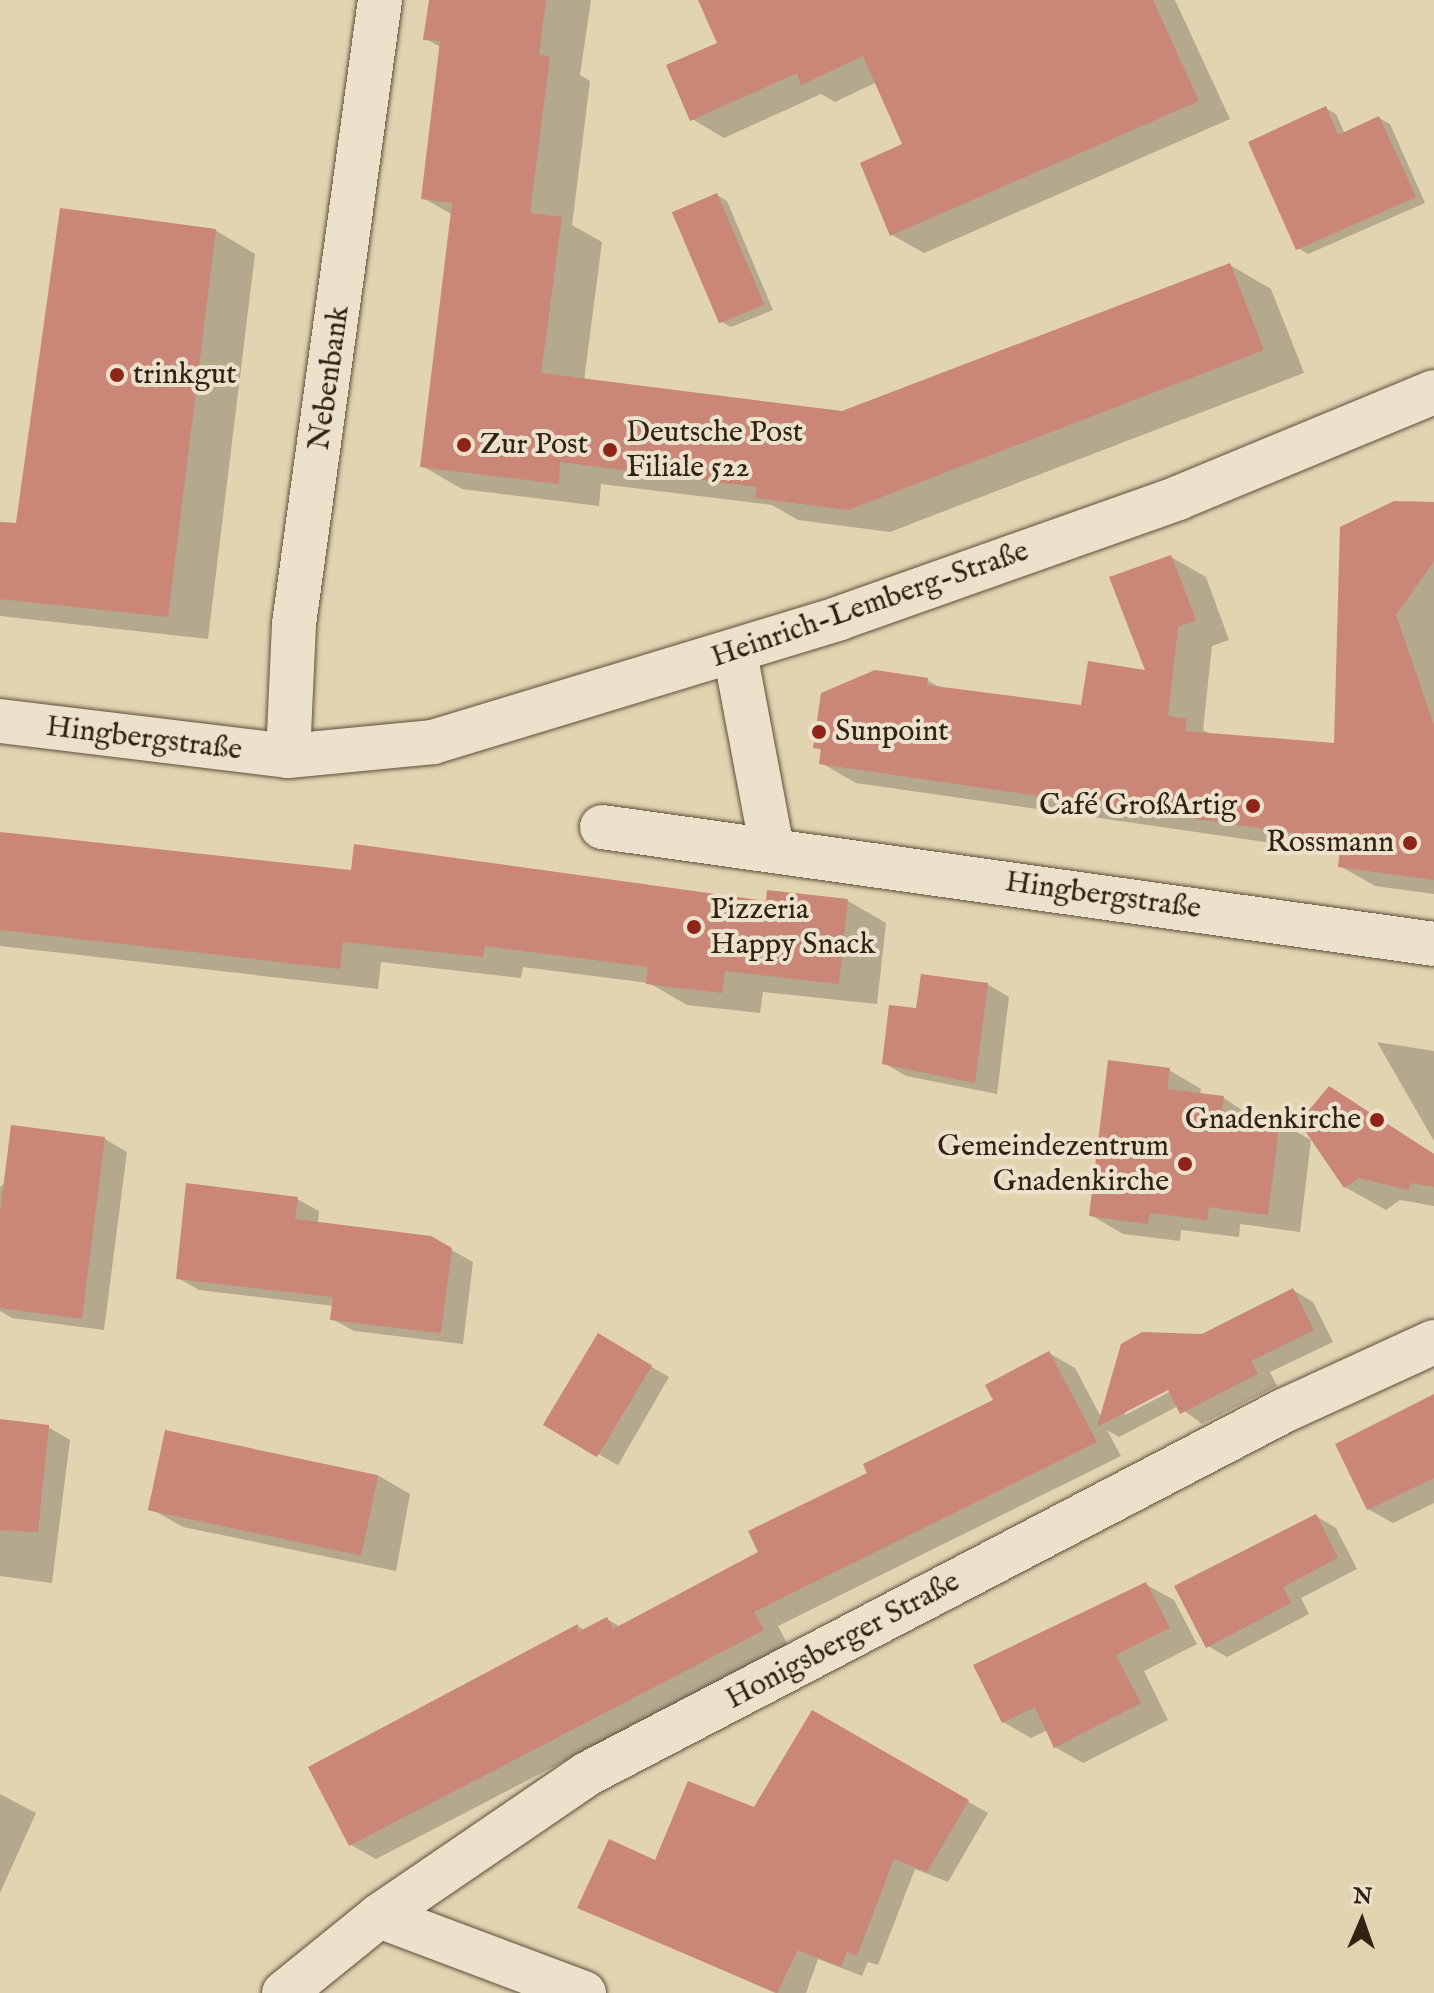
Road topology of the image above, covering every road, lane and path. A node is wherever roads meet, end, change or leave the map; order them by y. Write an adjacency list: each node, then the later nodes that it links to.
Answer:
1 (380, 0): 5 (street, Nebenbank)
2 (1434, 392): 3 (street, Heinrich-Lemberg-Straße)
3 (735, 653): 5 (street, Heinrich-Lemberg-Straße); 7 (street)
4 (0, 721): 5 (street, Hingbergstraße)
5 (288, 756)
6 (602, 827): 7 (street, Hingbergstraße)
7 (772, 849): 8 (street, Hingbergstraße)
8 (1434, 944)
9 (1434, 1342): 10 (street, Honigsberger Straße)
10 (379, 1916): 11 (street, Honigsberger Straße); 12 (street)
11 (284, 1993)
12 (584, 1993)

